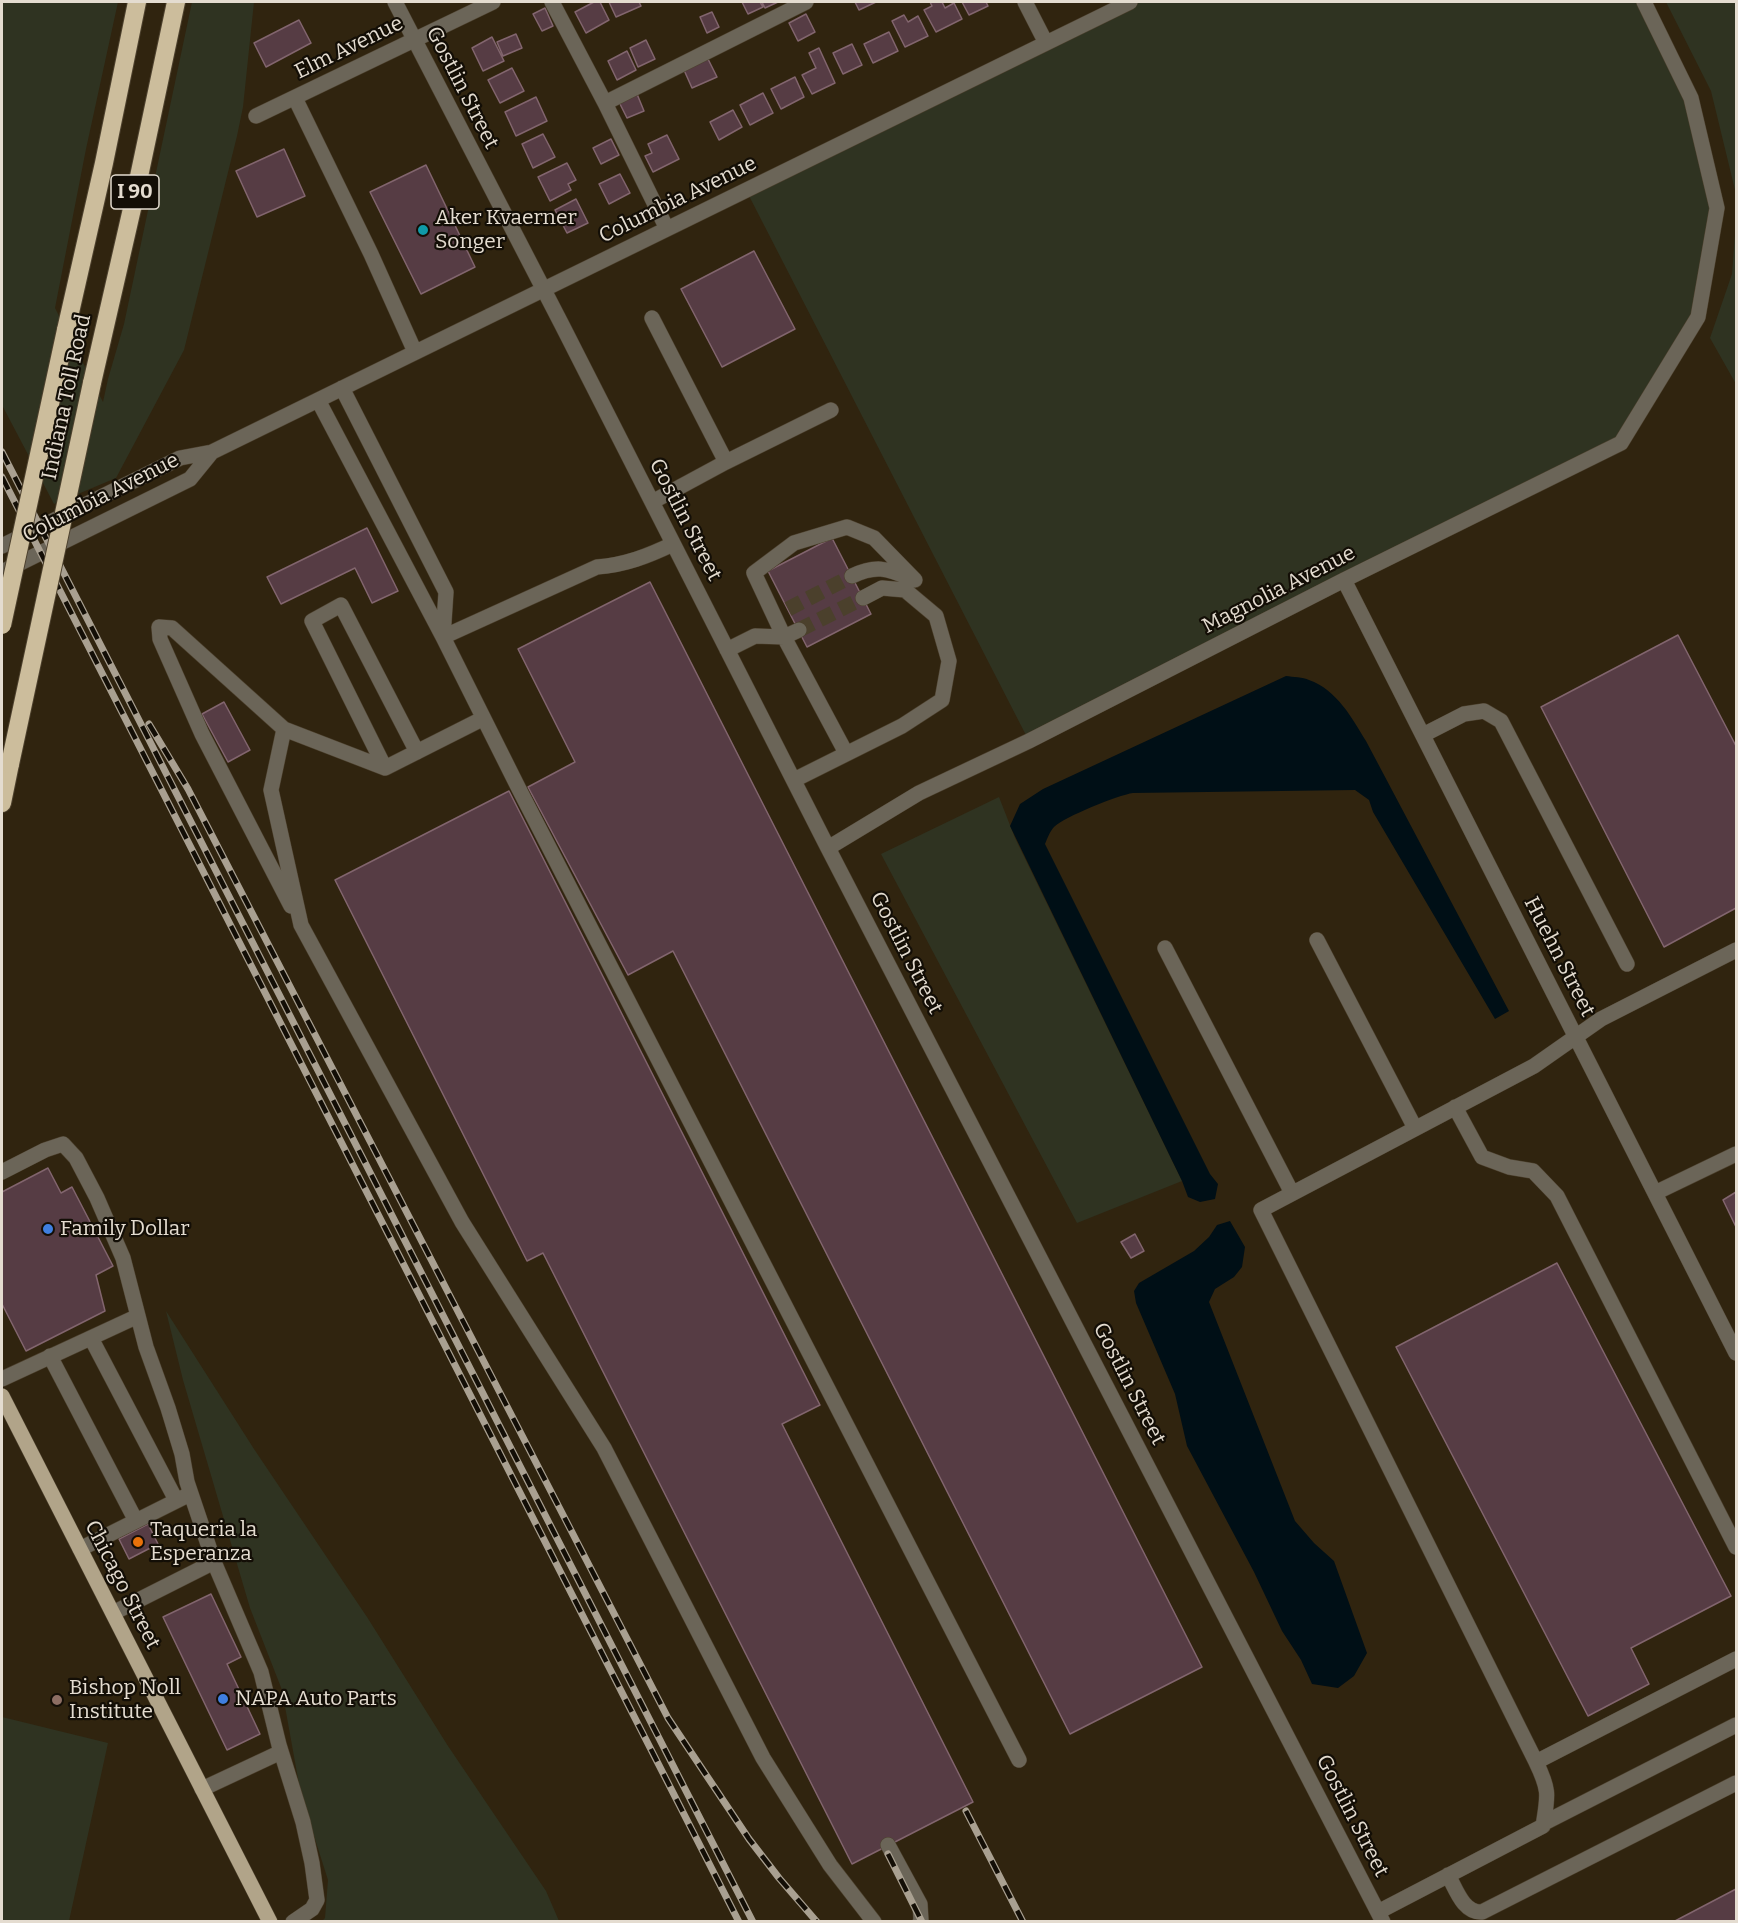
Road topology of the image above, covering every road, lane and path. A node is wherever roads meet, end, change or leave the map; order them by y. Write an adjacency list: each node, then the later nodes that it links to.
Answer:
1 (137, 2): 35 (highway, Indiana Toll Road / I 90, bridge)
2 (176, 2): 48 (highway, Indiana Toll Road / I 90, bridge)
3 (394, 2): 10 (street, Gostlin Street)
4 (493, 2): 10 (street, Elm Avenue)
5 (552, 2): 13 (street)
6 (806, 2): 13 (street)
7 (1025, 2): 11 (street)
8 (1130, 2): 11 (street, Columbia Avenue)
9 (1644, 2): 30 (street, Magnolia Avenue)
10 (414, 40): 12 (street, Elm Avenue); 16 (street, Gostlin Street)
11 (1046, 42): 15 (street, Columbia Avenue)
12 (295, 98): 14 (street, Elm Avenue); 18 (street)
13 (604, 103): 15 (street)
14 (256, 116)
15 (667, 229): 16 (street, Columbia Avenue)
16 (543, 290): 18 (street, Columbia Avenue); 24 (street, Gostlin Street)
17 (652, 318): 23 (street)
18 (415, 352): 19 (street, Columbia Avenue)
19 (342, 388): 20 (street, Columbia Avenue); 39 (street)
20 (318, 400): 22 (street, Columbia Avenue); 39 (street)
21 (831, 410): 23 (street)
22 (212, 452): 26 (street, Columbia Avenue); 27 (street, Columbia Avenue)
23 (726, 462): 24 (street)
24 (652, 502): 25 (street, Gostlin Street)
25 (673, 544): 39 (street); 40 (street, Gostlin Street)
26 (2, 546)
27 (2, 572)
28 (852, 576): 29 (street)
29 (915, 580): 33 (street); 34 (street)
30 (1344, 580): 43 (street, Huehn Street); 49 (street, Magnolia Avenue)
31 (863, 598): 34 (street)
32 (788, 609): 33 (street)
33 (774, 616): 37 (street); 38 (street)
34 (936, 616): 45 (street)
35 (2, 625)
36 (799, 630): 38 (street)
37 (755, 636): 38 (street); 40 (street)
38 (784, 637): 45 (street)
39 (442, 638): 41 (street)
40 (727, 650): 47 (street, Gostlin Street)
41 (482, 718): 44 (street); 78 (street)
42 (284, 729): 46 (street); 50 (street); 50 (street)
43 (1423, 735): 54 (street); 55 (street, Huehn Street)
44 (417, 752): 46 (street); 46 (street)
45 (846, 753): 47 (street)
46 (386, 768)
47 (794, 780): 49 (street, Gostlin Street)
48 (2, 803)
49 (828, 848): 85 (street, Gostlin Street)
50 (301, 925): 88 (street)
51 (1317, 940): 57 (street)
52 (1165, 948): 60 (street)
53 (1737, 950): 55 (street)
54 (1627, 964)
55 (1576, 1036): 56 (street); 61 (street, Huehn Street)
56 (1455, 1107): 57 (street); 71 (street)
57 (1415, 1128): 60 (street)
58 (1737, 1154): 61 (street)
59 (2, 1172): 62 (street)
60 (1292, 1193): 79 (street)
61 (1654, 1193): 64 (street, Huehn Street)
62 (138, 1316): 63 (street); 68 (street)
63 (91, 1338): 65 (street); 69 (street)
64 (1737, 1353)
65 (50, 1356): 66 (street); 70 (street)
66 (2, 1379)
67 (2, 1396): 72 (main road, Chicago Street)
68 (191, 1493): 69 (street); 73 (street)
69 (176, 1500): 70 (street)
70 (136, 1521): 72 (street)
71 (1737, 1547)
72 (80, 1549): 74 (main road, Chicago Street)
73 (214, 1562): 74 (street); 77 (street)
74 (112, 1613): 81 (main road, Chicago Street)
75 (1737, 1659): 79 (street)
76 (1737, 1725): 82 (street)
77 (281, 1752): 81 (street); 87 (street)
78 (1018, 1760)
79 (1536, 1762): 82 (street)
80 (1737, 1783): 84 (street)
81 (202, 1789): 86 (main road, Chicago Street)
82 (1544, 1823): 84 (street)
83 (888, 1845): 89 (street)
84 (1448, 1875): 85 (street)
85 (1381, 1917)
86 (270, 1922)
87 (292, 1922)
88 (874, 1922)
89 (920, 1922)

